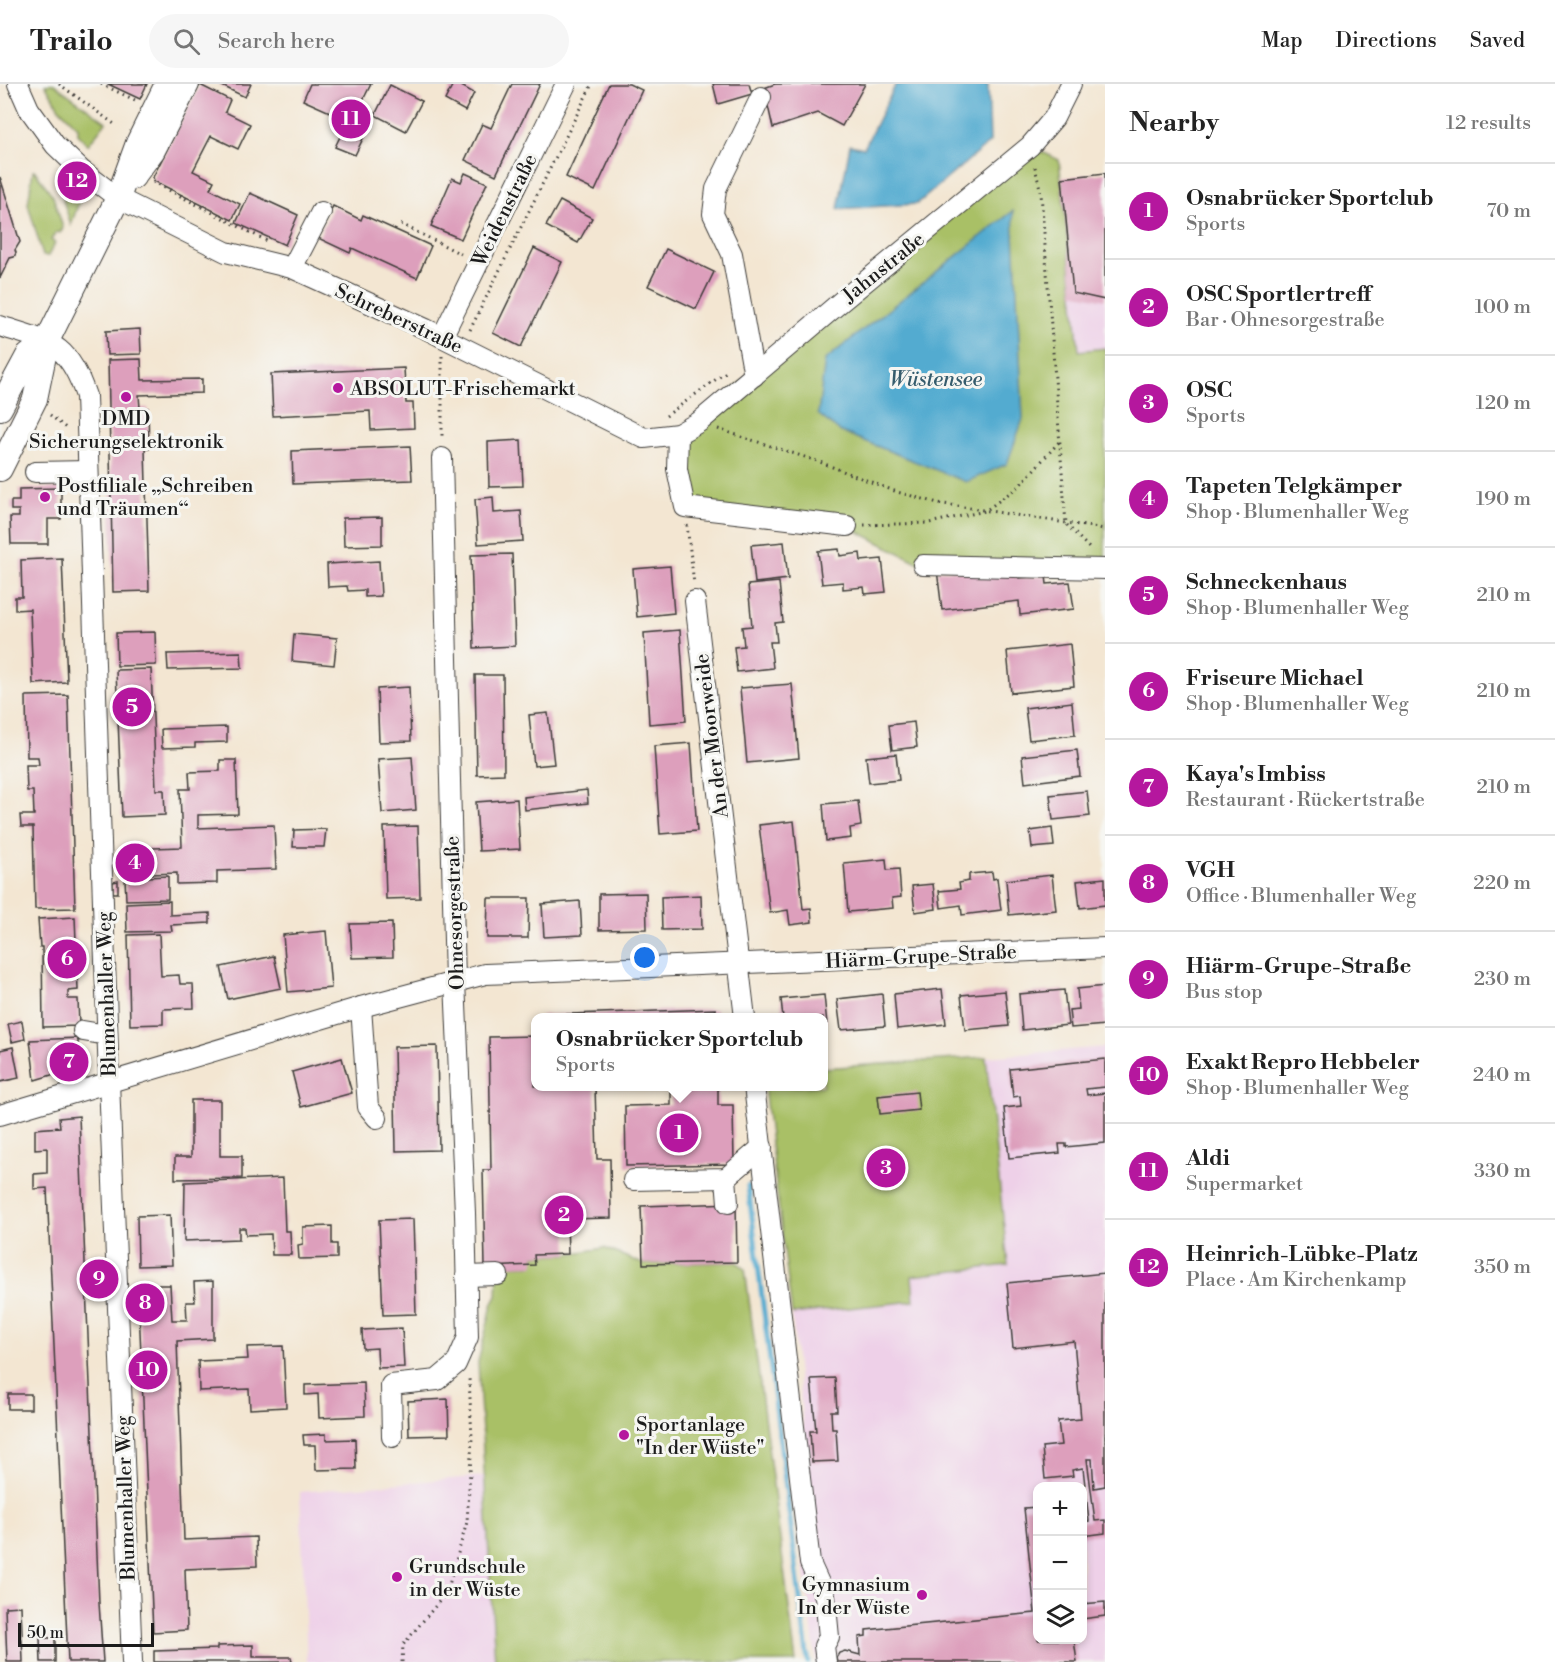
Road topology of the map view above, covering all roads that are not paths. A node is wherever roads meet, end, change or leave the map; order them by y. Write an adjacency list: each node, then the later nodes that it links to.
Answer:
1 (18, 84): 7 (street, Schreberstraße)
2 (167, 84): 7 (main road)
3 (187, 84): 7 (main road)
4 (566, 84): 11 (street, Weidenstraße)
5 (1071, 84): 13 (street, Jahnstraße)
6 (761, 97): 13 (street)
7 (118, 198): 9 (street, Schreberstraße); 12 (main road)
8 (321, 212): 9 (street)
9 (292, 268): 11 (street, Schreberstraße)
10 (0, 326): 12 (street)
11 (442, 337): 15 (street, Schreberstraße)
12 (48, 341): 14 (main road); 17 (main road); 18 (street, Blumenhaller Weg)
13 (754, 376): 15 (street, Jahnstraße)
14 (2, 399)
15 (678, 434): 20 (street)
16 (442, 458): 26 (street, Ohnesorgestraße)
17 (0, 469)
18 (88, 471): 19 (street); 30 (street, Blumenhaller Weg)
19 (35, 472)
20 (847, 526)
21 (1102, 563): 22 (street)
22 (923, 565)
23 (695, 601): 25 (street, An der Moorweide)
24 (1105, 948): 25 (street, Hiärm-Grupe-Straße)
25 (738, 964): 26 (street, Hiärm-Grupe-Straße); 28 (street)
26 (455, 981): 27 (street, Hiärm-Grupe-Straße); 40 (street, Ohnesorgestraße)
27 (361, 1007): 31 (street, Hiärm-Grupe-Straße); 34 (street)
28 (744, 1013)
29 (82, 1031): 30 (street)
30 (107, 1035): 31 (street, Blumenhaller Weg)
31 (109, 1081): 33 (street, Hiärm-Grupe-Straße); 42 (street, Blumenhaller Weg)
32 (755, 1091): 35 (street)
33 (0, 1115)
34 (377, 1118)
35 (762, 1148): 36 (street); 43 (street)
36 (726, 1178): 37 (street); 38 (street)
37 (633, 1180)
38 (728, 1203)
39 (498, 1275): 40 (street)
40 (466, 1276): 41 (street, Ohnesorgestraße)
41 (392, 1437)
42 (132, 1662)
43 (826, 1662)

